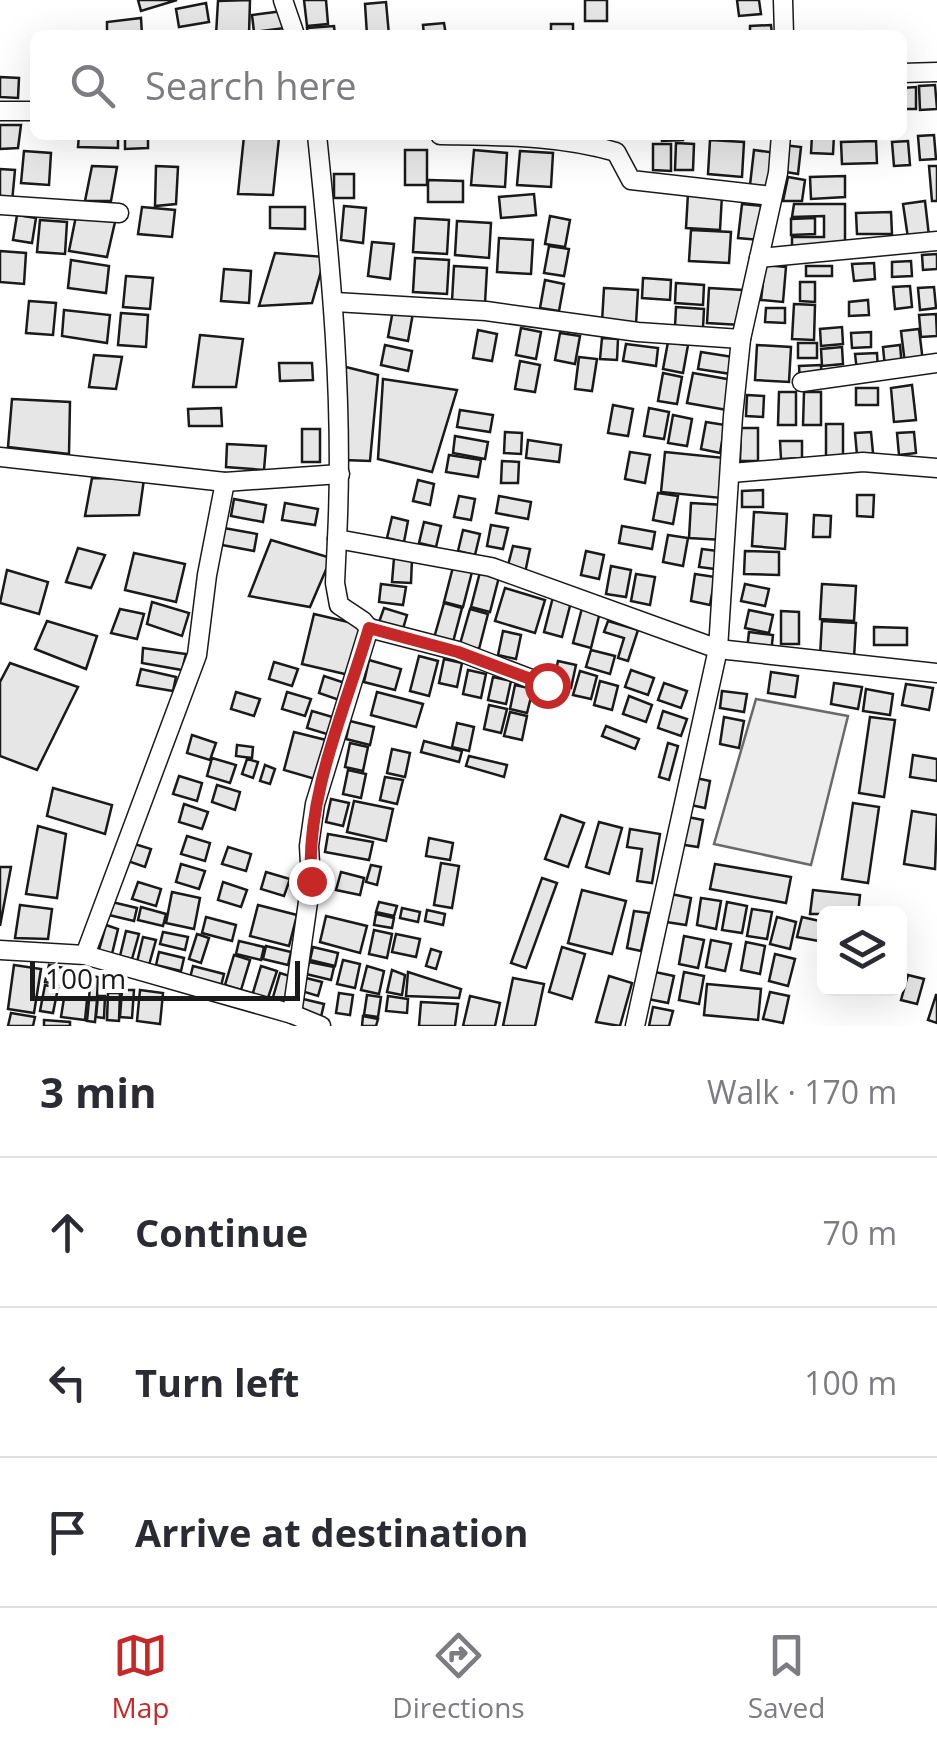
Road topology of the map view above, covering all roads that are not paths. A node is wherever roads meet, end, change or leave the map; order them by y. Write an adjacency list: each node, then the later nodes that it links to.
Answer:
1 (283, 0): 3 (street)
2 (783, 0): 4 (street)
3 (293, 30)
4 (784, 30)
5 (937, 72): 6 (street)
6 (907, 73)
7 (0, 110): 8 (street)
8 (30, 111)
9 (319, 140): 17 (street)
10 (545, 140): 12 (street)
11 (780, 140): 12 (street)
12 (772, 196): 16 (street)
13 (0, 205): 14 (street)
14 (119, 214)
15 (937, 241): 16 (street)
16 (759, 258): 18 (street)
17 (335, 302): 18 (street); 24 (street)
18 (741, 339): 23 (street)
19 (937, 363): 20 (street)
20 (802, 382)
21 (0, 457): 25 (street)
22 (937, 468): 23 (street)
23 (731, 473): 28 (street)
24 (340, 474): 25 (street); 26 (street)
25 (225, 482): 31 (street)
26 (337, 539): 27 (street); 28 (street)
27 (369, 628): 30 (street); 33 (street)
28 (718, 649): 29 (street); 35 (street)
29 (937, 673)
30 (547, 685)
31 (85, 955): 32 (street); 33 (street)
32 (1, 956)
33 (292, 1014): 34 (street)
34 (322, 1026)
35 (635, 1026)

